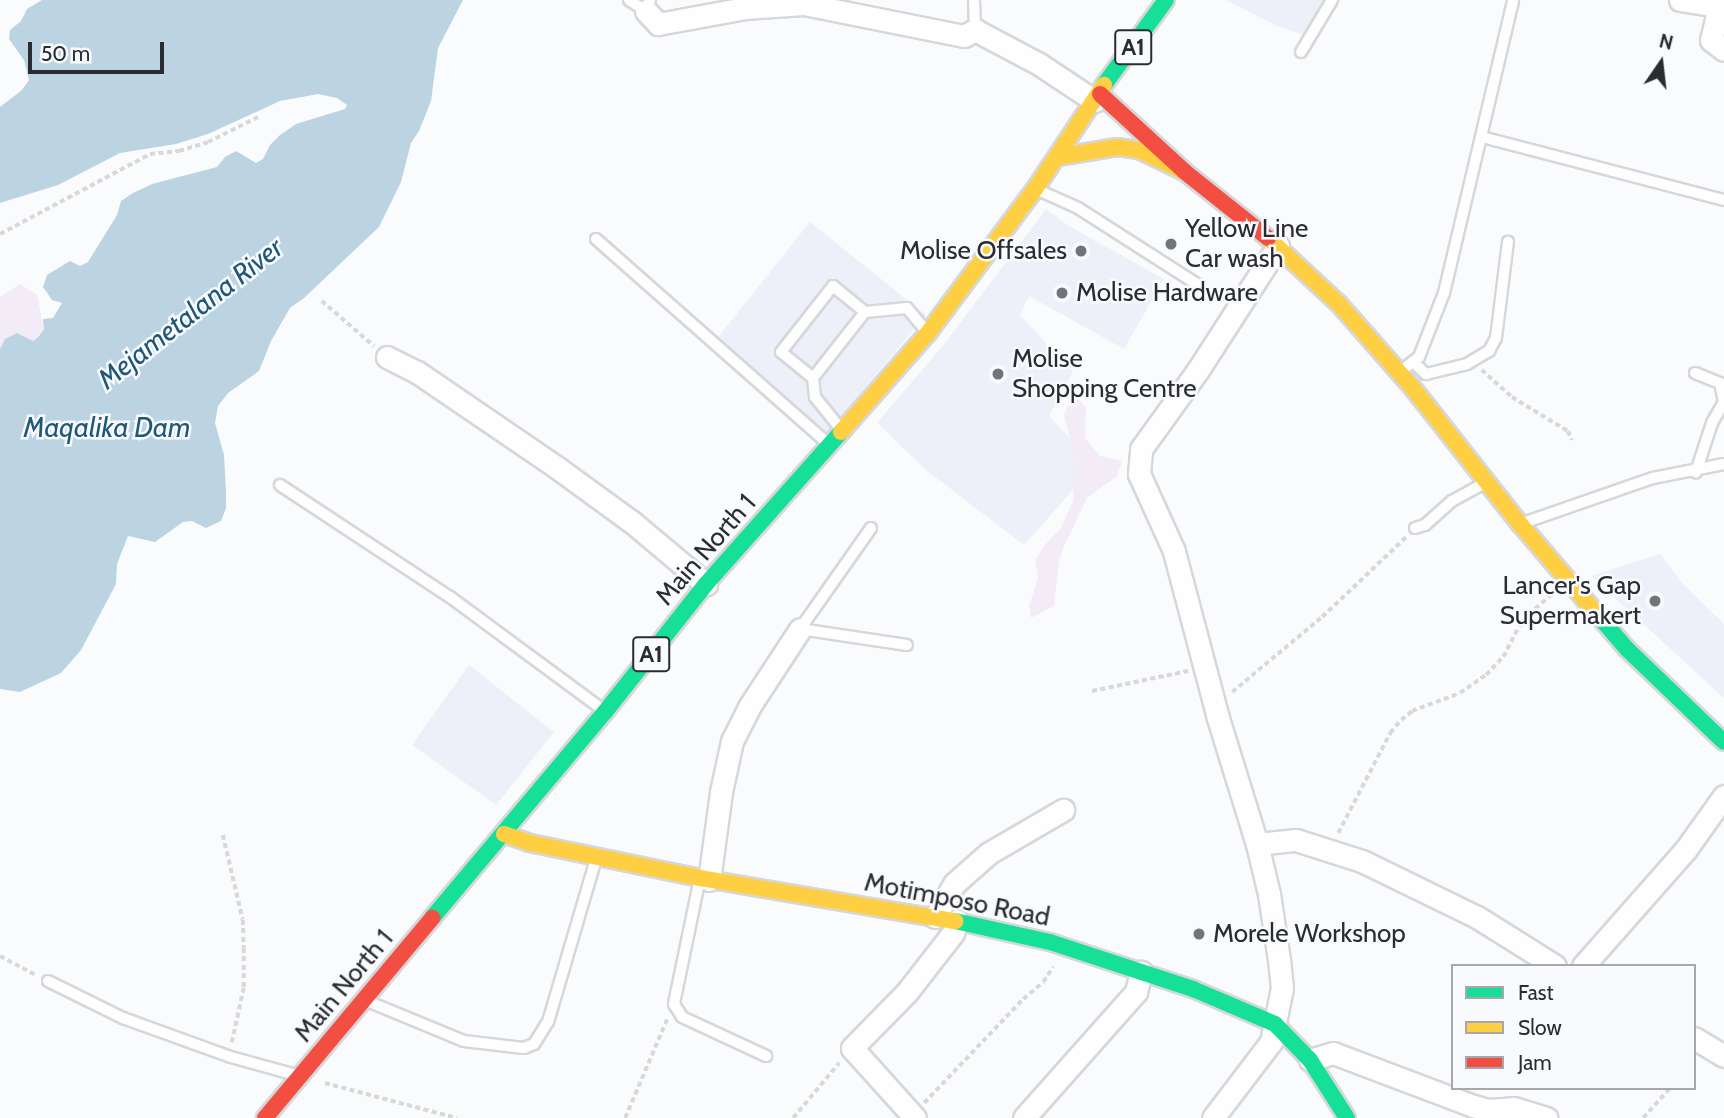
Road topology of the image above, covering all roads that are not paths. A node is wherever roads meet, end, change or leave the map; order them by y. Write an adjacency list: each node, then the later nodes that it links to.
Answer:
1 (974, 0): 8 (lane)
2 (1166, 0): 11 (main road, Main North 1 / A1)
3 (1332, 0): 10 (lane)
4 (1513, 0): 12 (lane)
5 (1680, 0): 6 (street)
6 (1721, 3): 9 (street)
7 (642, 4): 8 (street)
8 (975, 30): 11 (street)
9 (1724, 50)
10 (1301, 52)
11 (1097, 97): 13 (main road, Main North 1 / A1); 14 (main road)
12 (1482, 137): 16 (lane); 24 (lane)
13 (1058, 156): 14 (main road); 15 (main road, Main North 1 / A1)
14 (1185, 172): 19 (main road)
15 (1035, 189): 20 (lane); 22 (main road, Main North 1 / A1)
16 (1724, 200)
17 (596, 239): 29 (lane)
18 (1508, 242): 24 (lane)
19 (1278, 246): 25 (main road); 45 (street)
20 (1197, 284)
21 (865, 312): 22 (lane); 27 (lane); 27 (lane)
22 (928, 333): 28 (main road, Main North 1 / A1)
23 (387, 357): 37 (street)
24 (1413, 362): 25 (lane)
25 (1399, 372): 32 (main road)
26 (1695, 373): 31 (lane)
27 (813, 378): 28 (lane)
28 (843, 431): 29 (main road, Main North 1 / A1)
29 (830, 446): 37 (main road, Main North 1 / A1)
30 (1724, 464): 31 (lane)
31 (1696, 472): 34 (lane)
32 (1488, 482): 34 (main road); 36 (lane)
33 (280, 485): 40 (lane)
34 (1520, 524): 41 (main road)
35 (871, 528): 38 (lane)
36 (1415, 528)
37 (706, 584): 40 (main road, Main North 1 / A1)
38 (800, 629): 39 (lane); 47 (street)
39 (907, 645)
40 (605, 712): 44 (main road, Main North 1 / A1)
41 (1724, 742)
42 (1724, 796): 51 (street)
43 (1063, 810): 48 (street)
44 (504, 834): 46 (main road, Motimposo Road); 54 (main road, Main North 1 / A1)
45 (1257, 844): 50 (street); 55 (street)
46 (597, 856): 47 (main road, Motimposo Road); 54 (lane)
47 (704, 879): 48 (main road, Motimposo Road); 57 (lane)
48 (935, 917): 49 (main road, Motimposo Road)
49 (957, 921): 52 (main road, Motimposo Road); 63 (street)
50 (1552, 964)
51 (1585, 964)
52 (1141, 972): 55 (main road, Motimposo Road); 65 (street)
53 (48, 981): 60 (lane)
54 (365, 999): 60 (main road, Main North 1 / A1)
55 (1275, 1024): 59 (main road, Motimposo Road); 66 (street)
56 (1696, 1039): 58 (street)
57 (766, 1056)
58 (1724, 1056)
59 (1310, 1060): 62 (street); 67 (main road, Motimposo Road)
60 (300, 1076): 64 (main road, Main North 1 / A1)
61 (1485, 1090): 62 (street)
62 (1473, 1106): 68 (street)
63 (914, 1117)
64 (265, 1118)
65 (1024, 1118)
66 (1213, 1118)
67 (1347, 1118)
68 (1547, 1118)

